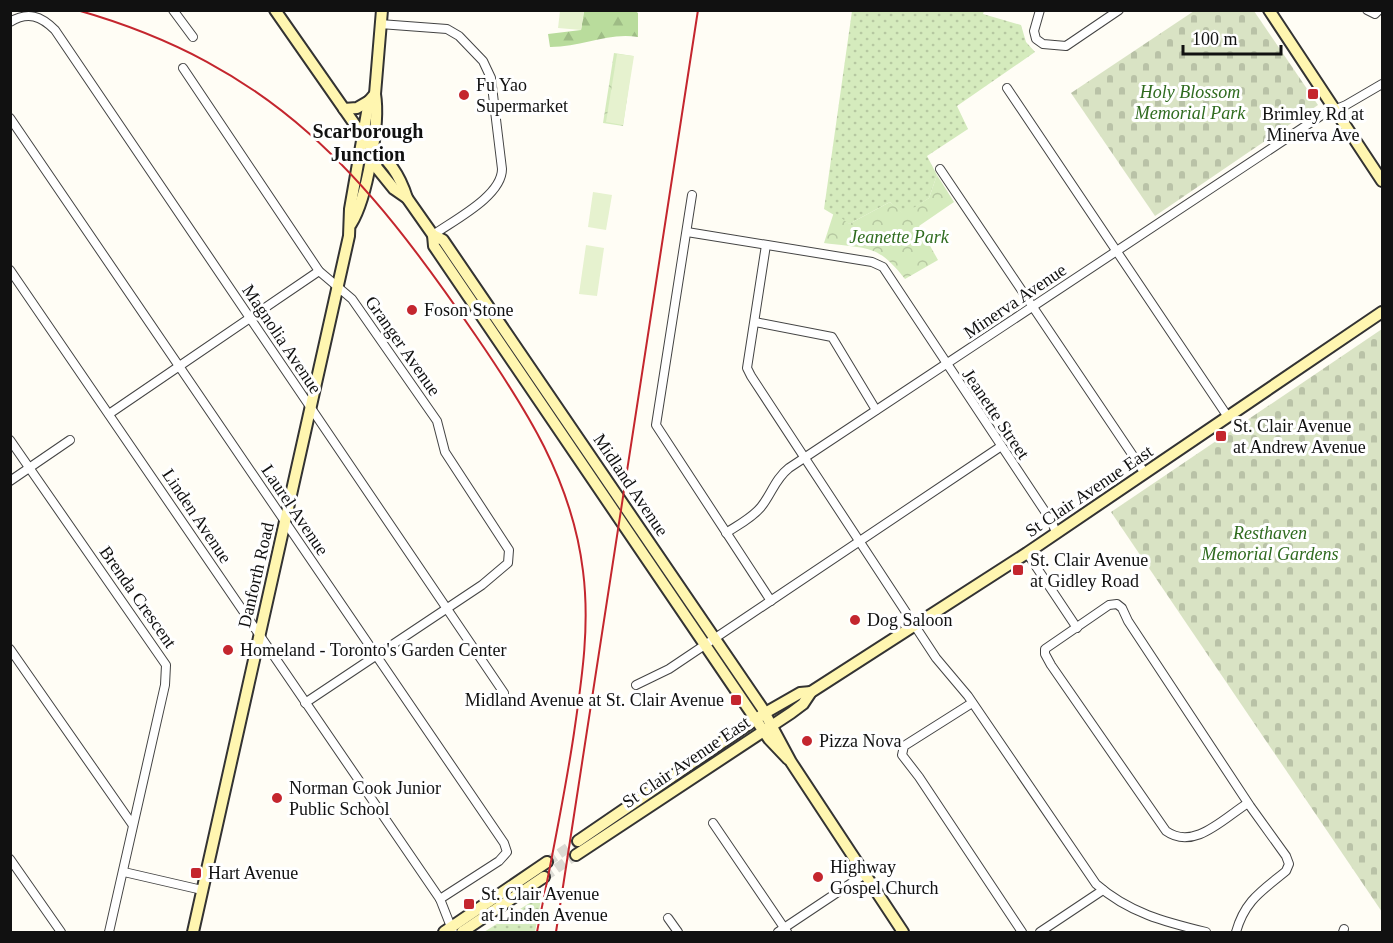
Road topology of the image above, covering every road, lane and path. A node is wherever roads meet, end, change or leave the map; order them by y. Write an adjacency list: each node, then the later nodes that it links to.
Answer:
1 (173, 10): 11 (street)
2 (275, 10): 16 (main road, Midland Avenue)
3 (382, 10): 10 (main road, Danforth Road)
4 (1040, 10): 5 (street)
5 (1119, 10)
6 (1269, 10): 17 (main road)
7 (1366, 10): 8 (street)
8 (1379, 10)
9 (10, 22): 34 (street, Magnolia Avenue)
10 (380, 24): 15 (main road, Danforth Road); 26 (street)
11 (193, 37)
12 (183, 68): 30 (street, Granger Avenue)
13 (1383, 84): 17 (street, Minerva Avenue)
14 (1007, 88): 28 (street)
15 (372, 97): 16 (main road); 19 (main road, Danforth Road); 20 (main road, Danforth Road)
16 (344, 109): 19 (main road, Midland Avenue)
17 (1335, 110): 22 (main road); 28 (street, Minerva Avenue)
18 (10, 118): 37 (street, Laurel Avenue)
19 (363, 137): 20 (main road, Midland Avenue); 24 (main road, Danforth Road)
20 (372, 149): 24 (main road, Danforth Road); 26 (main road, Midland Avenue)
21 (940, 169): 32 (street)
22 (1383, 181)
23 (692, 195): 25 (street)
24 (351, 225): 31 (main road, Danforth Road)
25 (687, 232): 27 (street, Jeanette Street); 50 (street)
26 (433, 235): 59 (main road, Midland Avenue)
27 (766, 245): 35 (street); 36 (street, Jeanette Street)
28 (1116, 251): 32 (street, Minerva Avenue); 41 (street)
29 (10, 270): 40 (street, Linden Avenue)
30 (319, 271): 31 (street, Granger Avenue); 34 (street)
31 (337, 288): 38 (main road, Danforth Road); 55 (street, Granger Avenue)
32 (1032, 307): 36 (street, Minerva Avenue); 47 (street)
33 (1383, 312): 41 (main road, St Clair Avenue East)
34 (250, 318): 37 (street); 38 (street, Magnolia Avenue)
35 (755, 322): 39 (street); 45 (street)
36 (946, 364): 39 (street, Minerva Avenue); 44 (street, Jeanette Street)
37 (180, 367): 40 (street); 49 (street, Laurel Avenue)
38 (310, 407): 49 (main road, Danforth Road); 55 (street, Magnolia Avenue)
39 (876, 410): 45 (street, Minerva Avenue)
40 (110, 414): 58 (street, Linden Avenue)
41 (1228, 417): 47 (main road, St Clair Avenue East)
42 (10, 440): 46 (street, Brenda Crescent)
43 (70, 440): 46 (street)
44 (1000, 447): 51 (street, Jeanette Street); 52 (street)
45 (805, 458): 50 (street, Minerva Avenue); 52 (street)
46 (29, 468): 48 (street); 71 (street, Brenda Crescent)
47 (1144, 472): 51 (main road, St Clair Avenue East)
48 (10, 481)
49 (285, 521): 58 (main road, Danforth Road); 61 (street, Laurel Avenue)
50 (726, 532): 54 (street)
51 (1056, 533): 53 (main road, St Clair Avenue East)
52 (860, 541): 54 (street); 56 (street)
53 (1027, 553): 56 (main road, St Clair Avenue East); 57 (street)
54 (771, 601): 59 (street)
55 (446, 607): 61 (street); 64 (street, Magnolia Avenue)
56 (915, 624): 63 (main road, St Clair Avenue East); 66 (street)
57 (1077, 628): 69 (street); 69 (street)
58 (259, 635): 65 (street, Linden Avenue); 79 (main road, Danforth Road)
59 (710, 641): 62 (street); 67 (main road, Midland Avenue)
60 (10, 649): 71 (street)
61 (376, 654): 65 (street); 81 (street, Laurel Avenue)
62 (636, 685)
63 (811, 692): 67 (main road, St Clair Avenue East); 68 (main road, St Clair Avenue East)
64 (504, 693)
65 (305, 703): 81 (street, Linden Avenue)
66 (972, 703): 80 (street); 92 (street)
67 (761, 716): 68 (main road, Midland Avenue); 72 (main road, St Clair Avenue East)
68 (768, 727): 73 (main road, St Clair Avenue East); 77 (main road, Midland Avenue)
69 (1248, 803): 95 (street)
70 (713, 823): 85 (street)
71 (132, 824): 76 (street, Brenda Crescent)
72 (578, 841)
73 (576, 855)
74 (10, 859): 86 (street)
75 (547, 862): 84 (main road)
76 (124, 872): 79 (street); 87 (street, Brenda Crescent)
77 (865, 874): 85 (street); 91 (main road, Midland Avenue)
78 (544, 877): 89 (main road)
79 (202, 890): 88 (main road, Danforth Road)
80 (1103, 890): 83 (street); 93 (street)
81 (440, 899): 84 (street, Linden Avenue)
82 (668, 918): 90 (street)
83 (1179, 929): 94 (street)
84 (450, 931)
85 (783, 931)
86 (61, 933)
87 (109, 933)
88 (193, 933)
89 (462, 933)
90 (678, 933)
91 (903, 933)
92 (1022, 933)
93 (1040, 933)
94 (1206, 933)
95 (1236, 933)

